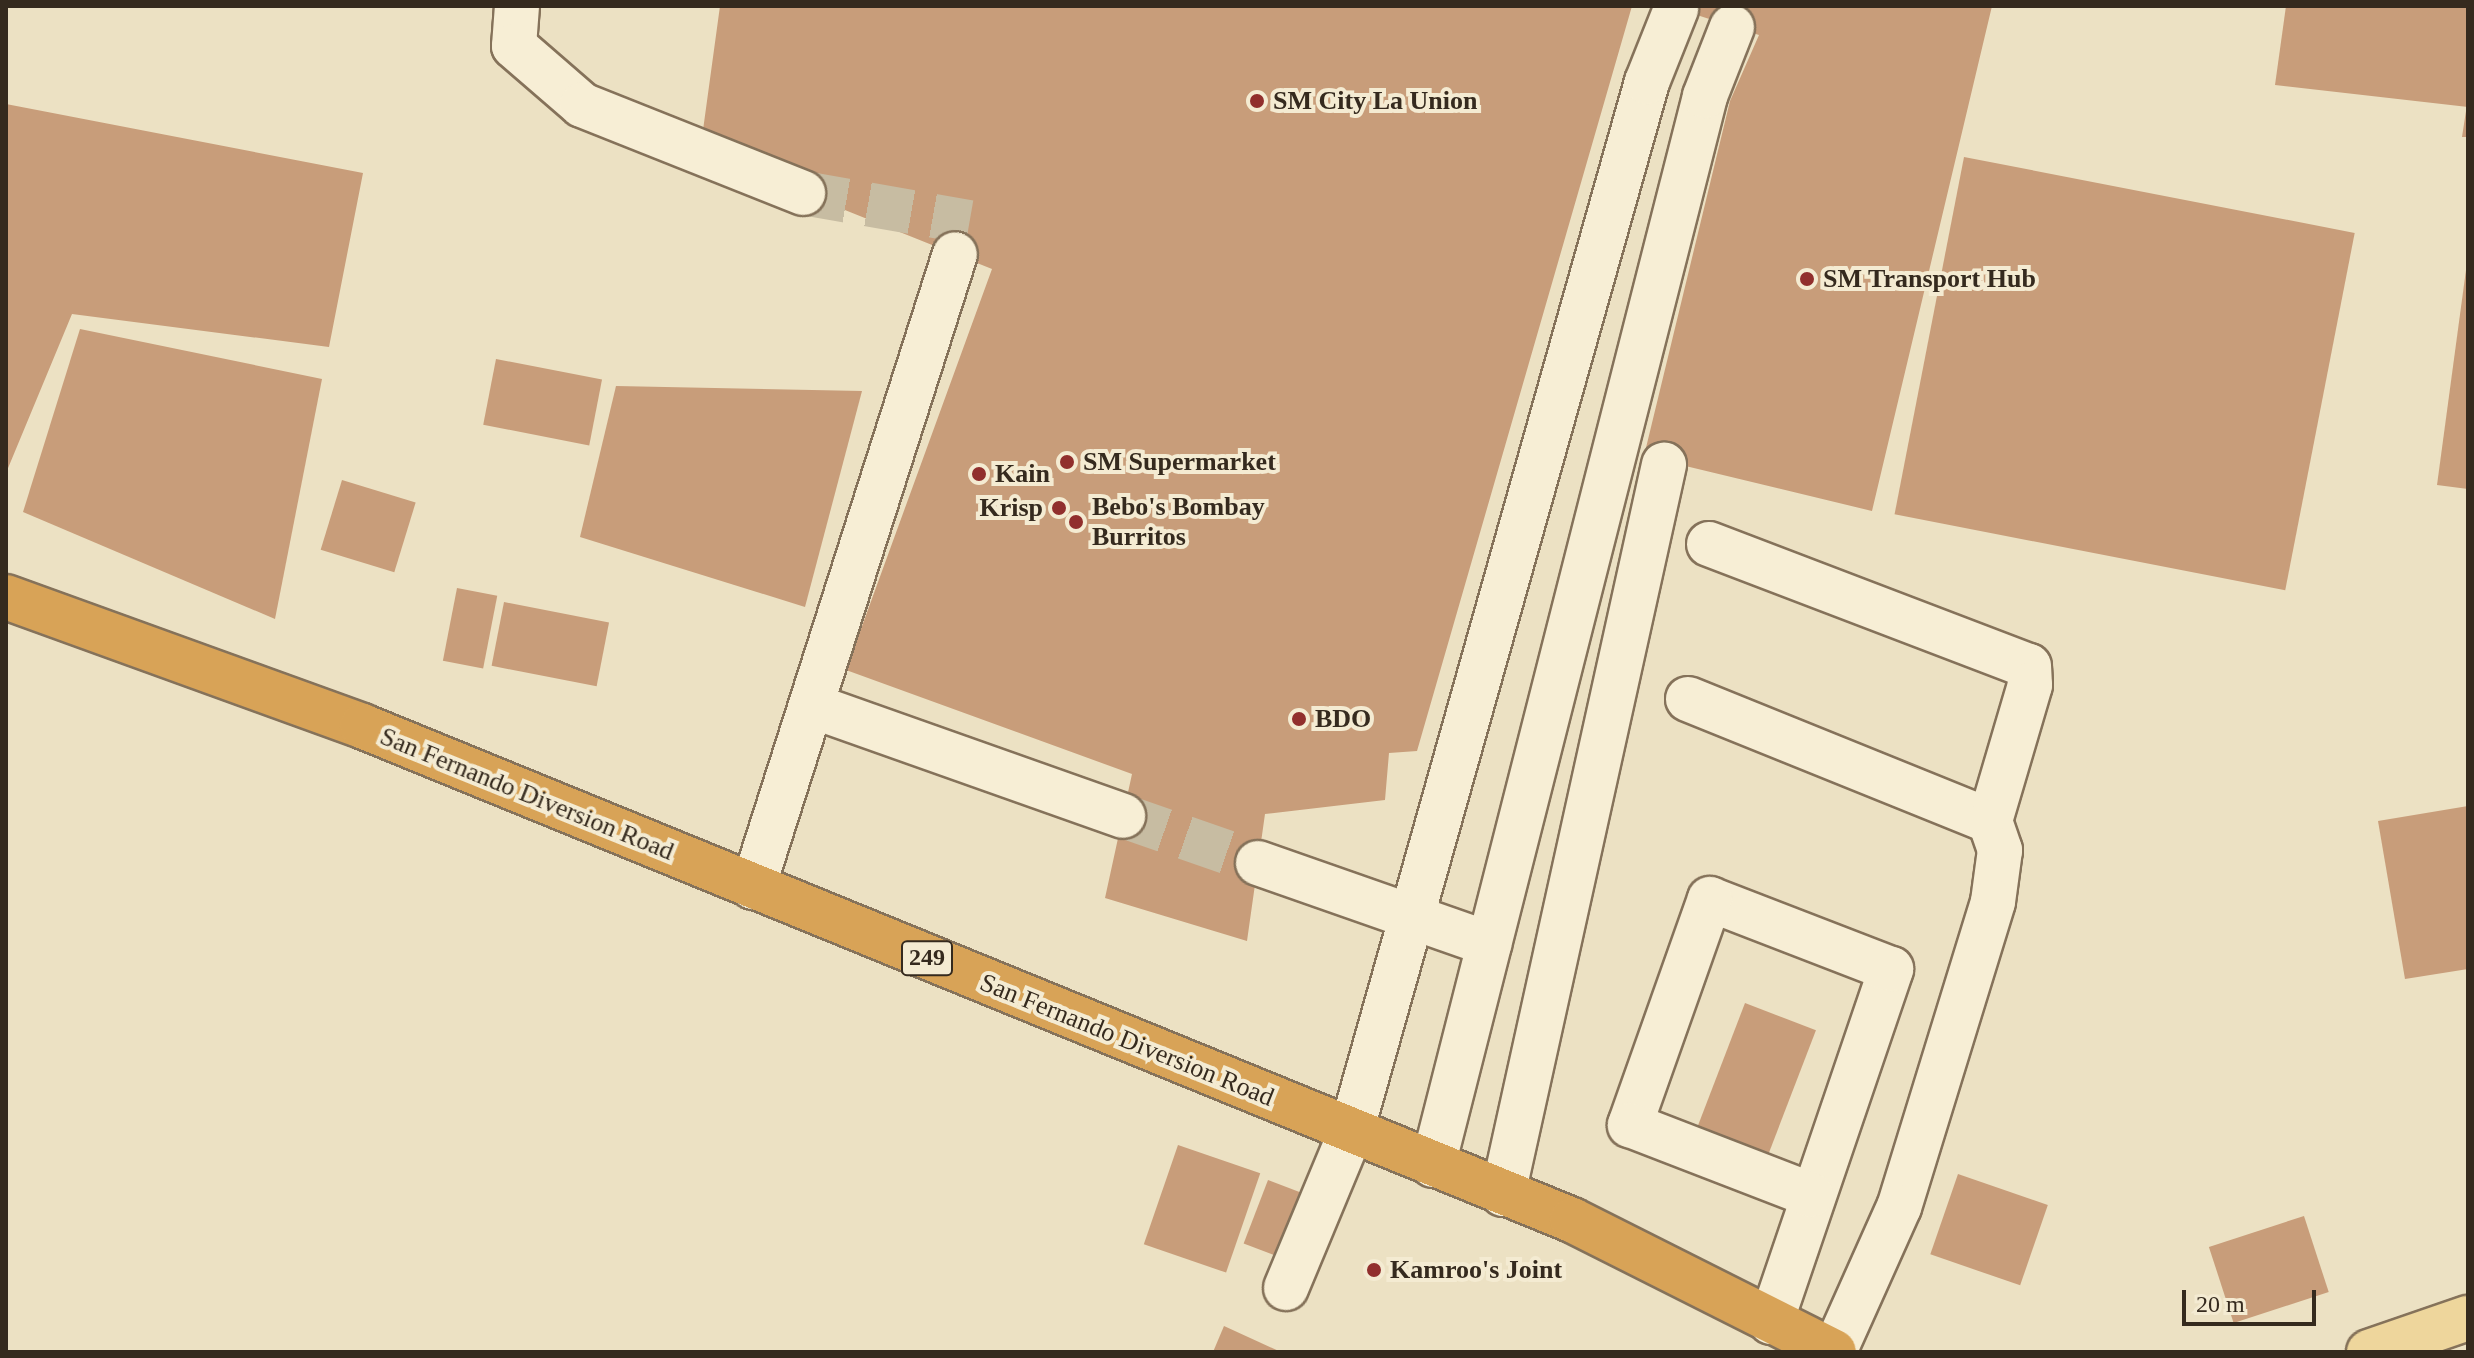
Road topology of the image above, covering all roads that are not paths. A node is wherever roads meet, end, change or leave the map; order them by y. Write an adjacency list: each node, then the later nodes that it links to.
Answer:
1 (517, 6): 4 (street)
2 (1676, 9): 15 (street)
3 (1732, 27): 16 (street)
4 (803, 193)
5 (955, 254): 10 (street)
6 (1664, 465): 19 (street)
7 (1709, 544): 12 (street)
8 (6, 597): 14 (highway, San Fernando Diversion Road / 249)
9 (1688, 699): 12 (street)
10 (813, 706): 11 (street); 14 (street)
11 (1123, 816)
12 (1990, 821): 24 (street)
13 (1258, 863): 15 (street)
14 (753, 887): 17 (highway, San Fernando Diversion Road / 249)
15 (1411, 917): 16 (street); 17 (street)
16 (1489, 944): 18 (street)
17 (1351, 1132): 18 (highway, San Fernando Diversion Road / 249); 21 (street)
18 (1433, 1165): 19 (highway, San Fernando Diversion Road / 249)
19 (1503, 1194): 23 (highway, San Fernando Diversion Road / 249)
20 (1811, 1195): 20 (street); 23 (street)
21 (1286, 1288)
22 (2468, 1318): 25 (main road)
23 (1771, 1322): 24 (highway, San Fernando Diversion Road / 249)
24 (1834, 1352)
25 (2369, 1352)

